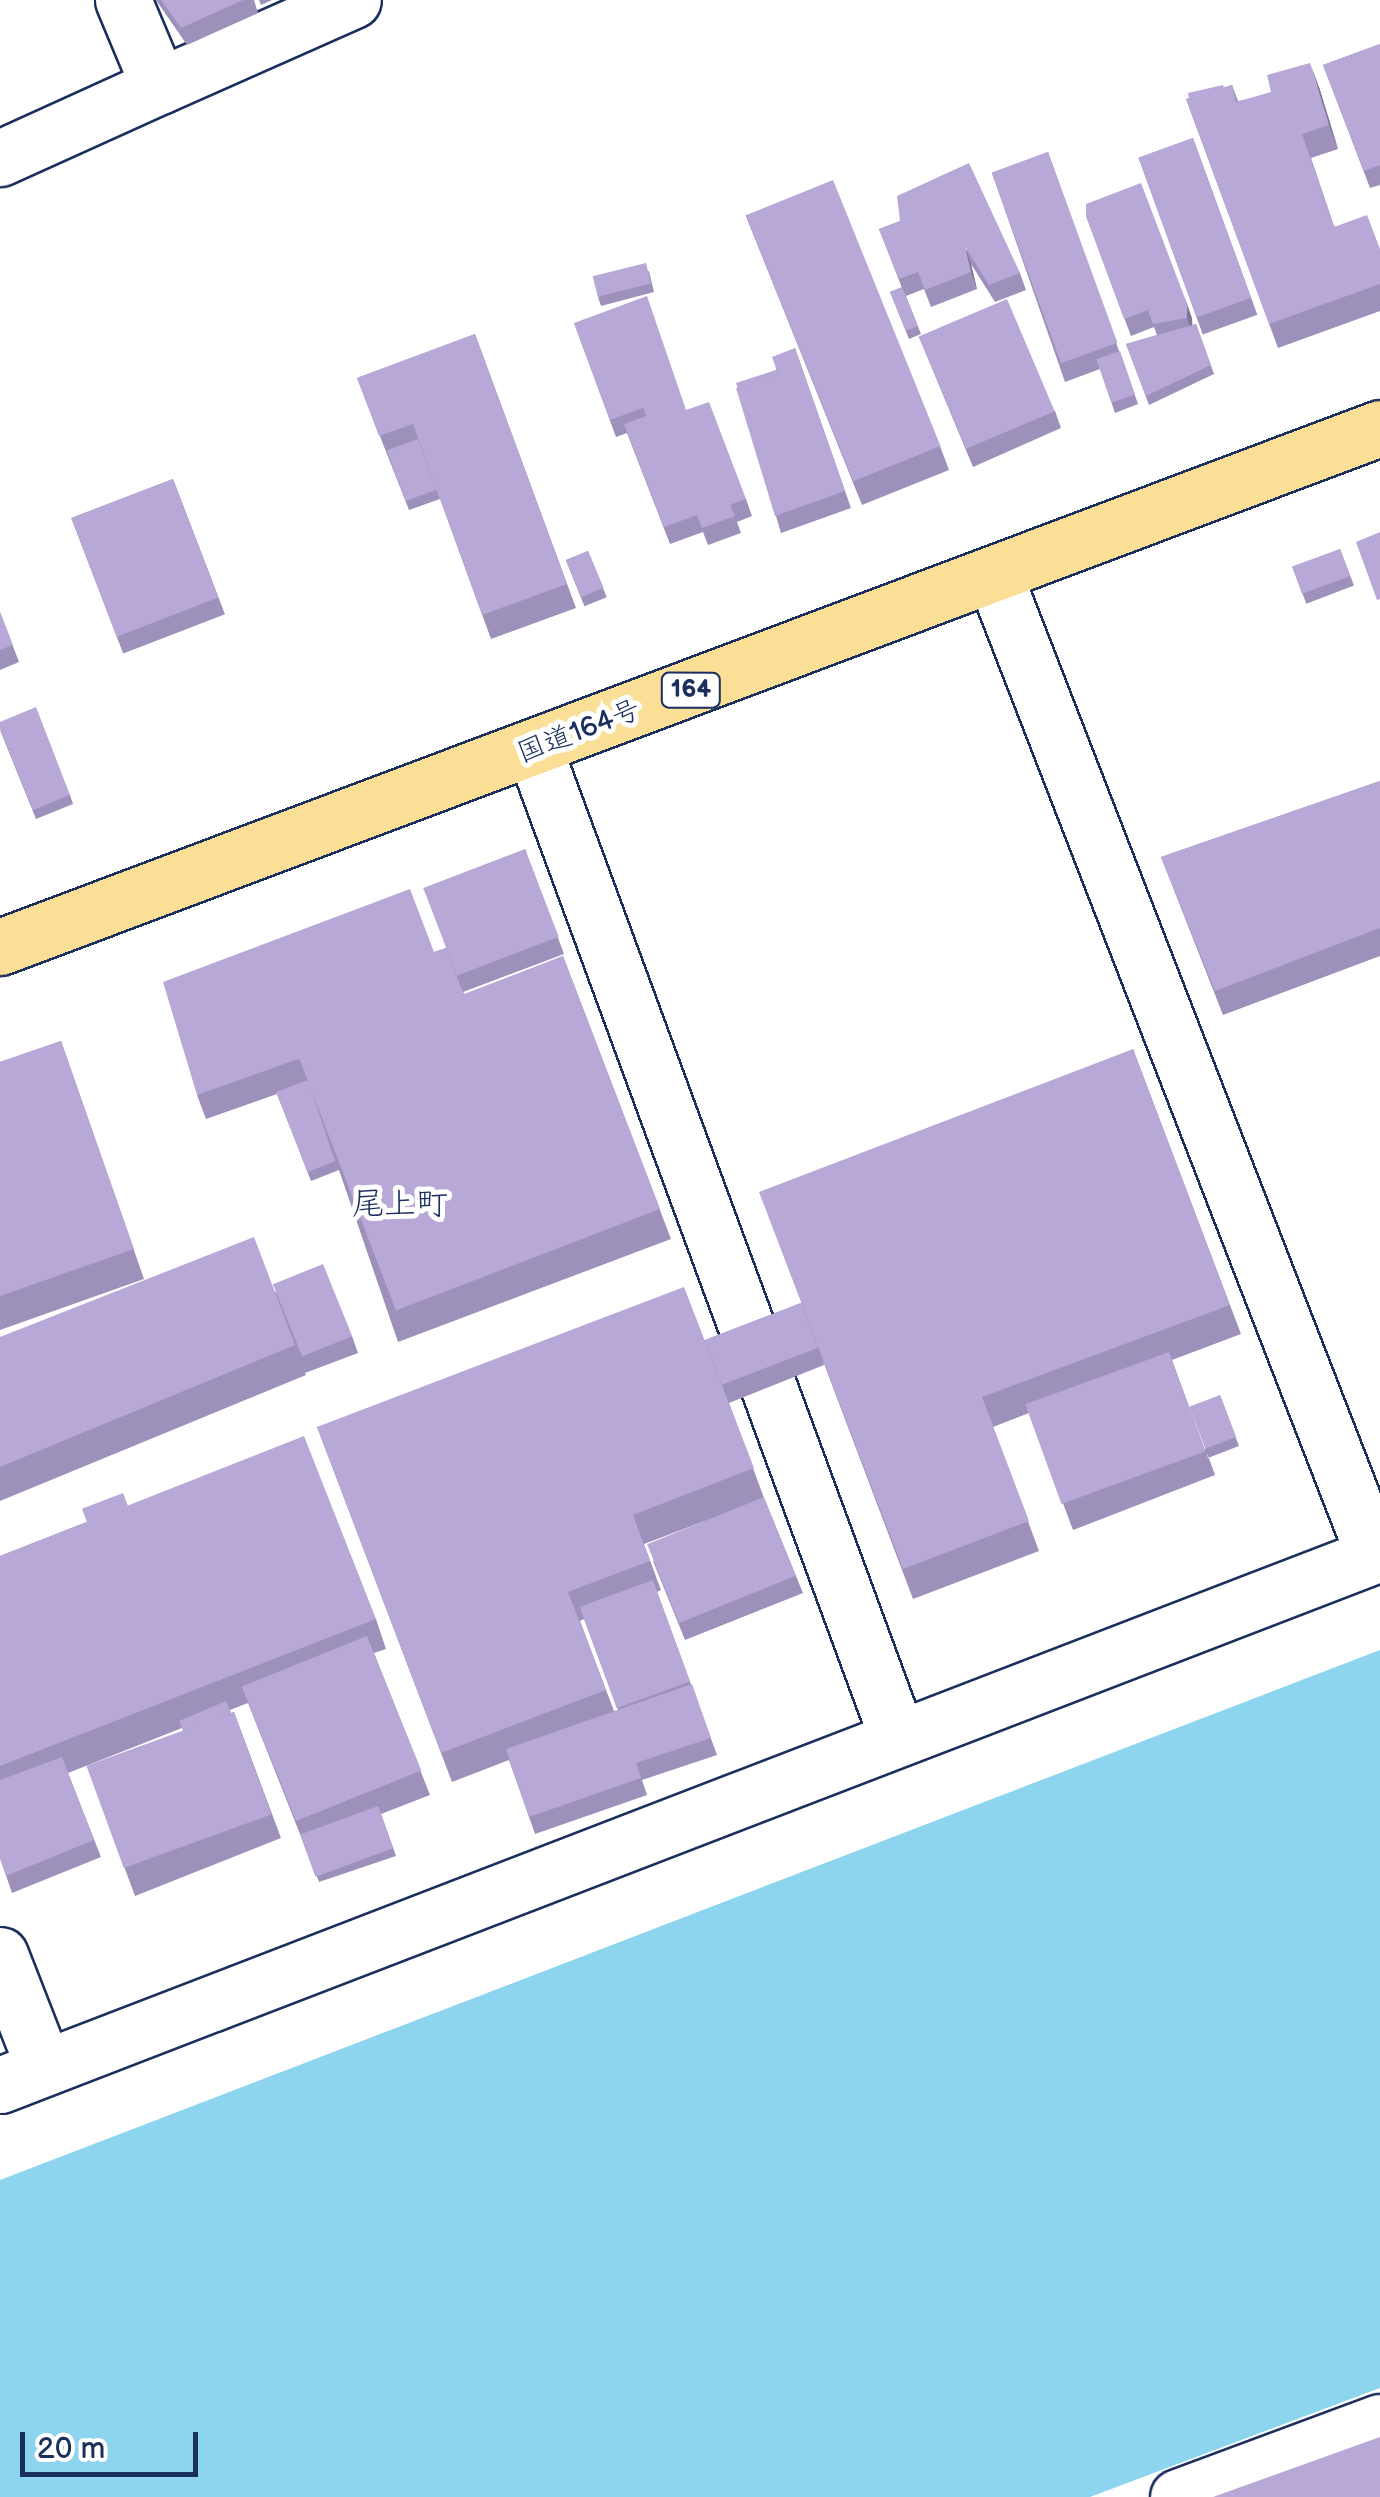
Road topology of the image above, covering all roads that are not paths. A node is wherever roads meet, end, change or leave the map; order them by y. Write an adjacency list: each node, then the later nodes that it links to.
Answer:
1 (123, 0): 3 (street)
2 (353, 0): 3 (street)
3 (160, 86): 4 (street)
4 (0, 158)
5 (1380, 428): 6 (highway, 国道164号 / 164)
6 (994, 575): 7 (highway, 国道164号 / 164); 9 (street)
7 (534, 749): 8 (highway, 国道164号 / 164); 10 (street)
8 (0, 947)
9 (1377, 1554): 10 (street)
10 (897, 1736): 12 (street)
11 (0, 1955): 12 (street)
12 (22, 2076)
13 (1380, 2422): 14 (street)
14 (1178, 2497)

